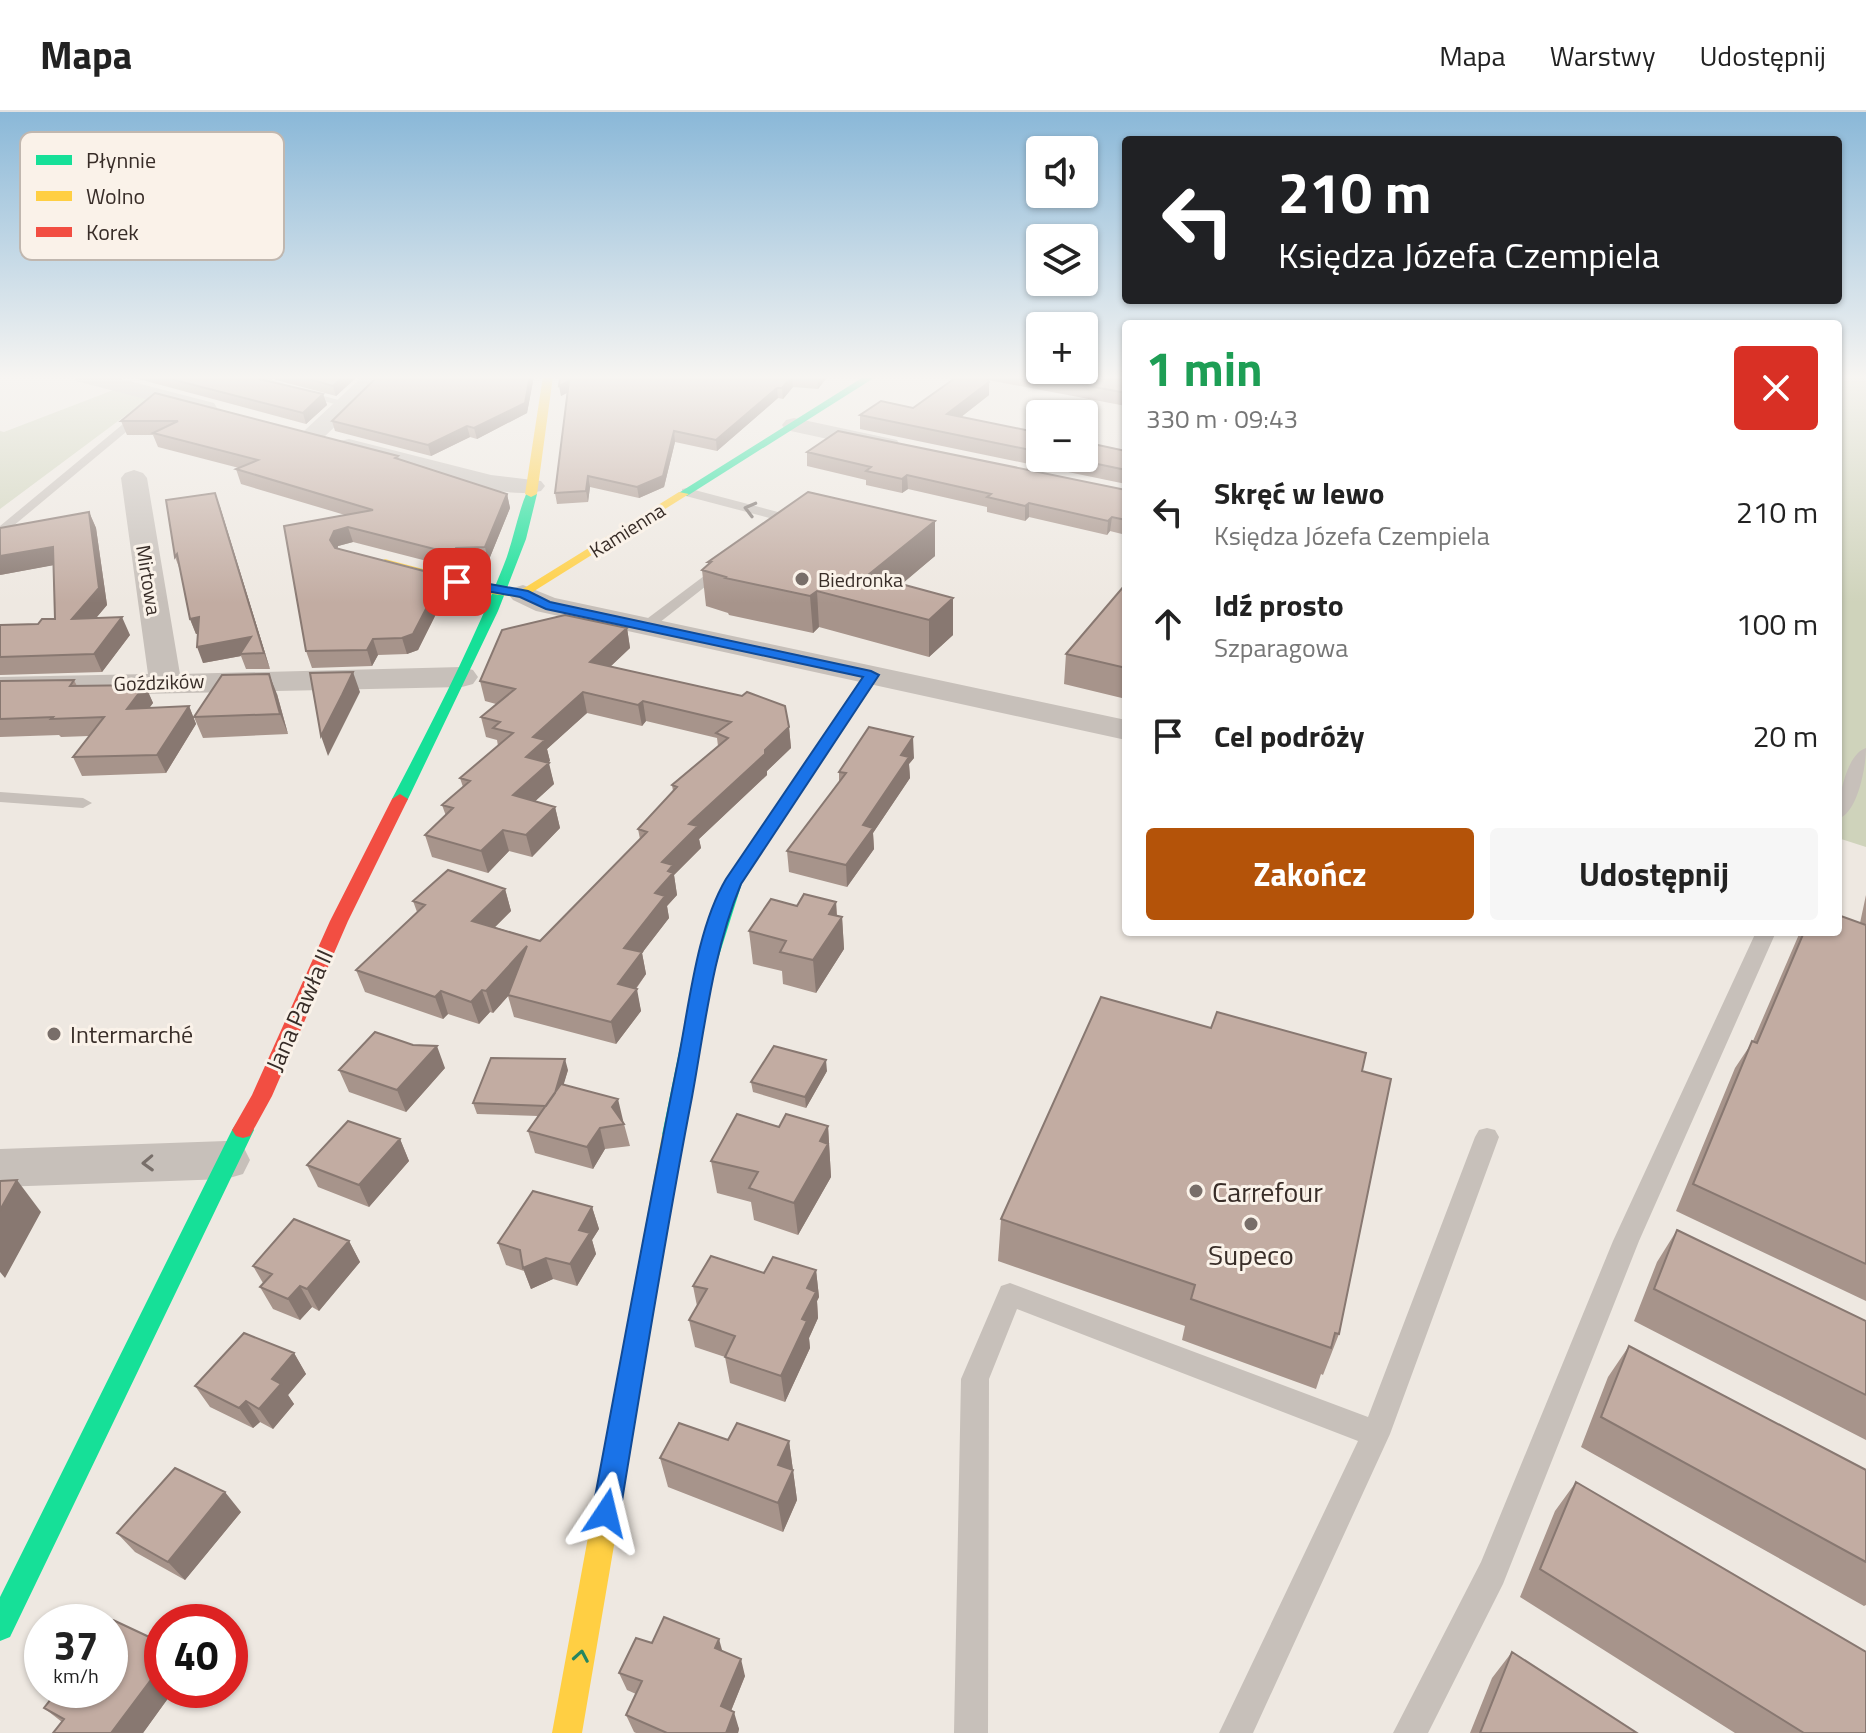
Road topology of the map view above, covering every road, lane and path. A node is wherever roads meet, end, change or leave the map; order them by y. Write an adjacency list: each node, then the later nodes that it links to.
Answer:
1 (96, 452): 8 (lane)
2 (372, 452): 6 (street)
3 (537, 452): 6 (street, Jana Pawła II)
4 (751, 452): 7 (street, Kamienna)
5 (134, 478): 16 (street, Mirtowa)
6 (532, 486): 12 (street, Jana Pawła II)
7 (687, 492): 9 (lane, one-way to 7); 12 (street, Kamienna)
8 (0, 533)
9 (763, 537)
10 (738, 555): 13 (lane)
11 (367, 558): 12 (street)
12 (512, 593): 13 (street); 15 (street, Jana Pawła II)
13 (645, 627): 14 (street)
14 (871, 675): 18 (street); 29 (street, one-way to 14)
15 (462, 677): 16 (street, Goździków); 25 (street, Jana Pawła II)
16 (165, 681): 17 (street, Goździków)
17 (0, 687)
18 (1122, 729)
19 (1866, 753): 22 (lane)
20 (0, 797): 21 (lane)
21 (83, 803)
22 (1842, 804)
23 (1764, 936): 32 (lane)
24 (1487, 1137): 27 (lane)
25 (226, 1160): 26 (street, one-way to 26); 28 (street, Jana Pawła II)
26 (0, 1168)
27 (1376, 1434): 30 (lane); 31 (lane)
28 (1, 1624)
29 (567, 1733)
30 (971, 1733)
31 (1236, 1733)
32 (1410, 1733)

